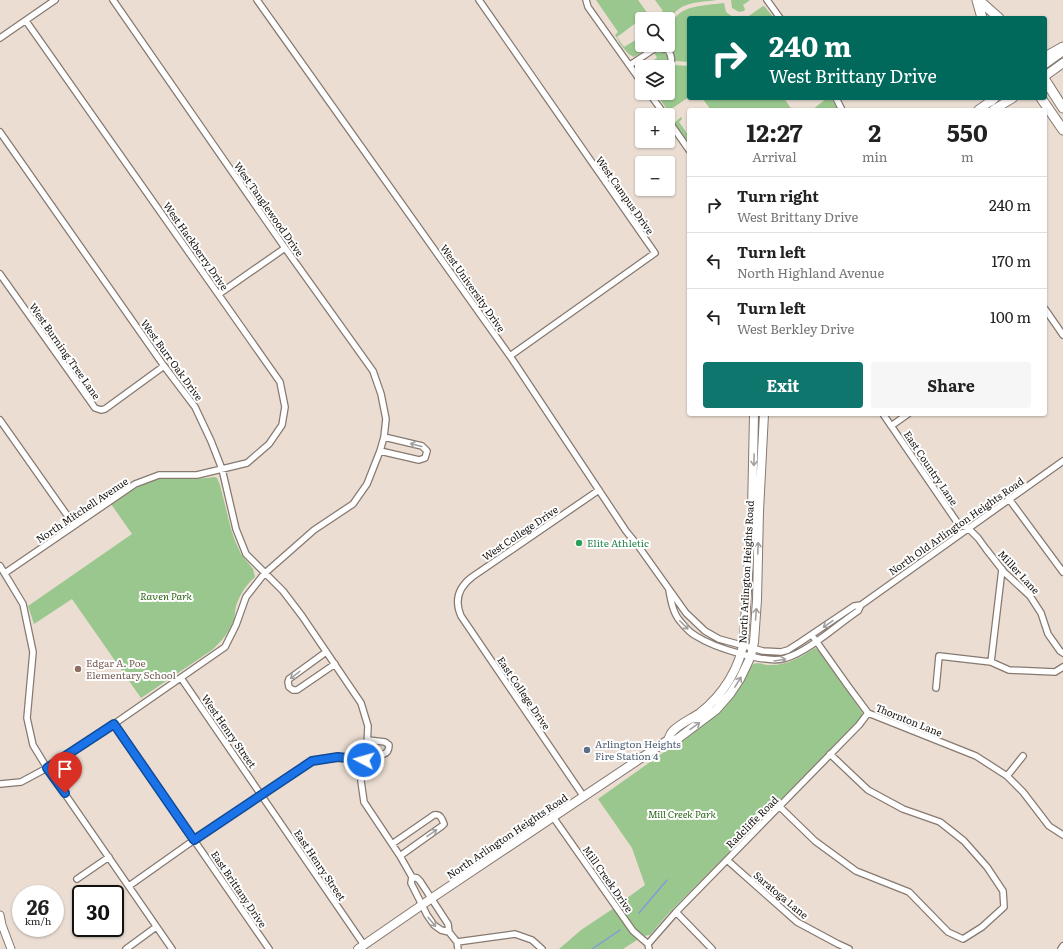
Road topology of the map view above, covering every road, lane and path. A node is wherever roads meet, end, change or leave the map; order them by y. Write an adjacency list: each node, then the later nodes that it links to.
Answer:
1 (55, 0): 12 (street)
2 (113, 0): 34 (street, West Tanglewood Drive)
3 (258, 0): 39 (street, West University Drive)
4 (479, 0): 39 (street, West Campus Drive)
5 (586, 0): 22 (street)
6 (767, 0): 8 (street)
7 (980, 1): 9 (main road); 10 (main road); 11 (main road)
8 (779, 16)
9 (982, 16)
10 (989, 16)
11 (998, 16)
12 (26, 20): 13 (street); 36 (street, West Hackberry Drive)
13 (0, 38)
14 (1063, 47): 16 (main road)
15 (1063, 51): 20 (main road)
16 (1047, 57)
17 (638, 60): 18 (street)
18 (672, 60)
19 (635, 62): 22 (street)
20 (1047, 63)
21 (1063, 64): 24 (main road)
22 (630, 65): 23 (street)
23 (635, 72)
24 (1047, 75)
25 (1047, 83): 29 (main road)
26 (1042, 100): 31 (main road)
27 (993, 102): 28 (main road)
28 (982, 108)
29 (1063, 108)
30 (675, 130): 33 (street)
31 (1063, 130)
32 (0, 132): 40 (street, West Burr Oak Drive)
33 (687, 147)
34 (285, 248): 36 (street); 47 (street, West Tanglewood Drive)
35 (0, 274): 40 (street, West Burning Tree Lane)
36 (219, 294): 50 (street, West Hackberry Drive)
37 (1047, 312): 38 (street)
38 (1063, 335)
39 (510, 356): 51 (street, West University Drive)
40 (164, 366): 50 (street, West Burr Oak Drive)
41 (754, 416): 66 (main road, North Arlington Heights Road, one-way to 66)
42 (764, 416): 65 (main road, North Arlington Heights Road, one-way to 42)
43 (884, 416): 46 (street, East Country Lane)
44 (905, 416): 46 (street)
45 (0, 420): 53 (street)
46 (891, 426): 54 (street, East Country Lane)
47 (384, 437): 48 (street, West Tanglewood Drive); 48 (street, one-way to 47)
48 (380, 451): 59 (street, West Tanglewood Drive)
49 (1063, 461): 52 (street, North Old Arlington Heights Road)
50 (222, 469): 53 (street, North Mitchell Avenue); 59 (street, West Burr Oak Drive)
51 (599, 490): 60 (street, West University Drive); 61 (street, West College Drive)
52 (1009, 499): 54 (street, North Old Arlington Heights Road); 57 (street)
53 (74, 525): 58 (street, North Mitchell Avenue)
54 (968, 528): 56 (street, Miller Lane); 62 (street, North Old Arlington Heights Road)
55 (0, 566): 58 (street)
56 (1002, 569): 68 (street, Miller Lane); 70 (street)
57 (1063, 572)
58 (5, 573): 83 (street)
59 (264, 574): 67 (street, West Burr Oak Drive); 73 (street, West Tanglewood Drive)
60 (669, 590): 66 (street, West University Drive); 66 (street, one-way to 66)
61 (458, 597): 87 (street, East College Drive)
62 (861, 605): 63 (street, North Old Arlington Heights Road, one-way to 63); 64 (street, North Old Arlington Heights Road)
63 (812, 635): 64 (street, Thornton Lane); 65 (street, North Old Arlington Heights Road)
64 (816, 640): 69 (street, North Old Arlington Heights Road, one-way to 64); 75 (street, Thornton Lane)
65 (753, 648): 66 (street, North Old Arlington Heights Road); 69 (main road, North Arlington Heights Road)
66 (743, 649): 69 (street, North Old Arlington Heights Road); 78 (main road, North Arlington Heights Road)
67 (326, 652): 71 (street, West Burr Oak Drive); 71 (street, one-way to 71)
68 (1063, 653)
69 (751, 656): 78 (main road, North Arlington Heights Road, one-way to 69)
70 (991, 662): 72 (street); 74 (street)
71 (335, 664): 77 (street, West Burr Oak Drive)
72 (1063, 667)
73 (181, 678): 76 (street, West Tanglewood Drive); 86 (street, West Henry Street)
74 (936, 688)
75 (868, 713): 80 (street, Radcliffe Road); 84 (street, Thornton Lane)
76 (114, 724): 83 (street, West Tanglewood Drive); 91 (street, East Brittany Drive)
77 (368, 740): 79 (street, West Burr Oak Drive); 79 (street)
78 (668, 740): 87 (main road, North Arlington Heights Road)
79 (366, 753): 82 (street, West Burr Oak Drive)
80 (830, 754): 88 (street, Radcliffe Road); 88 (street)
81 (1023, 756): 84 (street)
82 (364, 760): 86 (street); 92 (street, West Burr Oak Drive)
83 (47, 768): 85 (street, West Tanglewood Drive); 94 (street)
84 (1007, 776): 90 (street, Thornton Lane)
85 (0, 784)
86 (262, 794): 91 (street); 108 (street, East Henry Street)
87 (584, 796): 89 (main road, North Arlington Heights Road)
88 (780, 807): 95 (street, Radcliffe Road)
89 (553, 817): 99 (main road, North Arlington Heights Road); 106 (street, Mill Creek Drive)
90 (1063, 835)
91 (194, 840): 98 (street); 112 (street, East Brittany Drive)
92 (392, 844): 93 (street, West Burr Oak Drive); 93 (street, one-way to 92)
93 (400, 856): 96 (street, West Burr Oak Drive)
94 (109, 857): 97 (street); 98 (street)
95 (727, 860): 101 (street, Radcliffe Road); 116 (street, Saratoga Lane)
96 (412, 877): 99 (street); 100 (street)
97 (77, 879)
98 (129, 886): 103 (street)
99 (432, 898): 100 (main road, North Arlington Heights Road); 104 (street)
100 (421, 905): 104 (street, one-way to 104); 108 (main road, North Arlington Heights Road)
101 (676, 912): 106 (street, Radcliffe Road); 115 (street)
102 (0, 915): 109 (street)
103 (156, 927): 110 (street); 111 (street)
104 (449, 932): 105 (street)
105 (457, 942): 113 (street); 114 (street)
106 (649, 946)
107 (1063, 946): 117 (street)
108 (361, 947)
109 (11, 949)
110 (126, 949)
111 (172, 949)
112 (269, 949)
113 (458, 949)
114 (542, 949)
115 (712, 949)
116 (849, 949)
117 (1061, 949)

